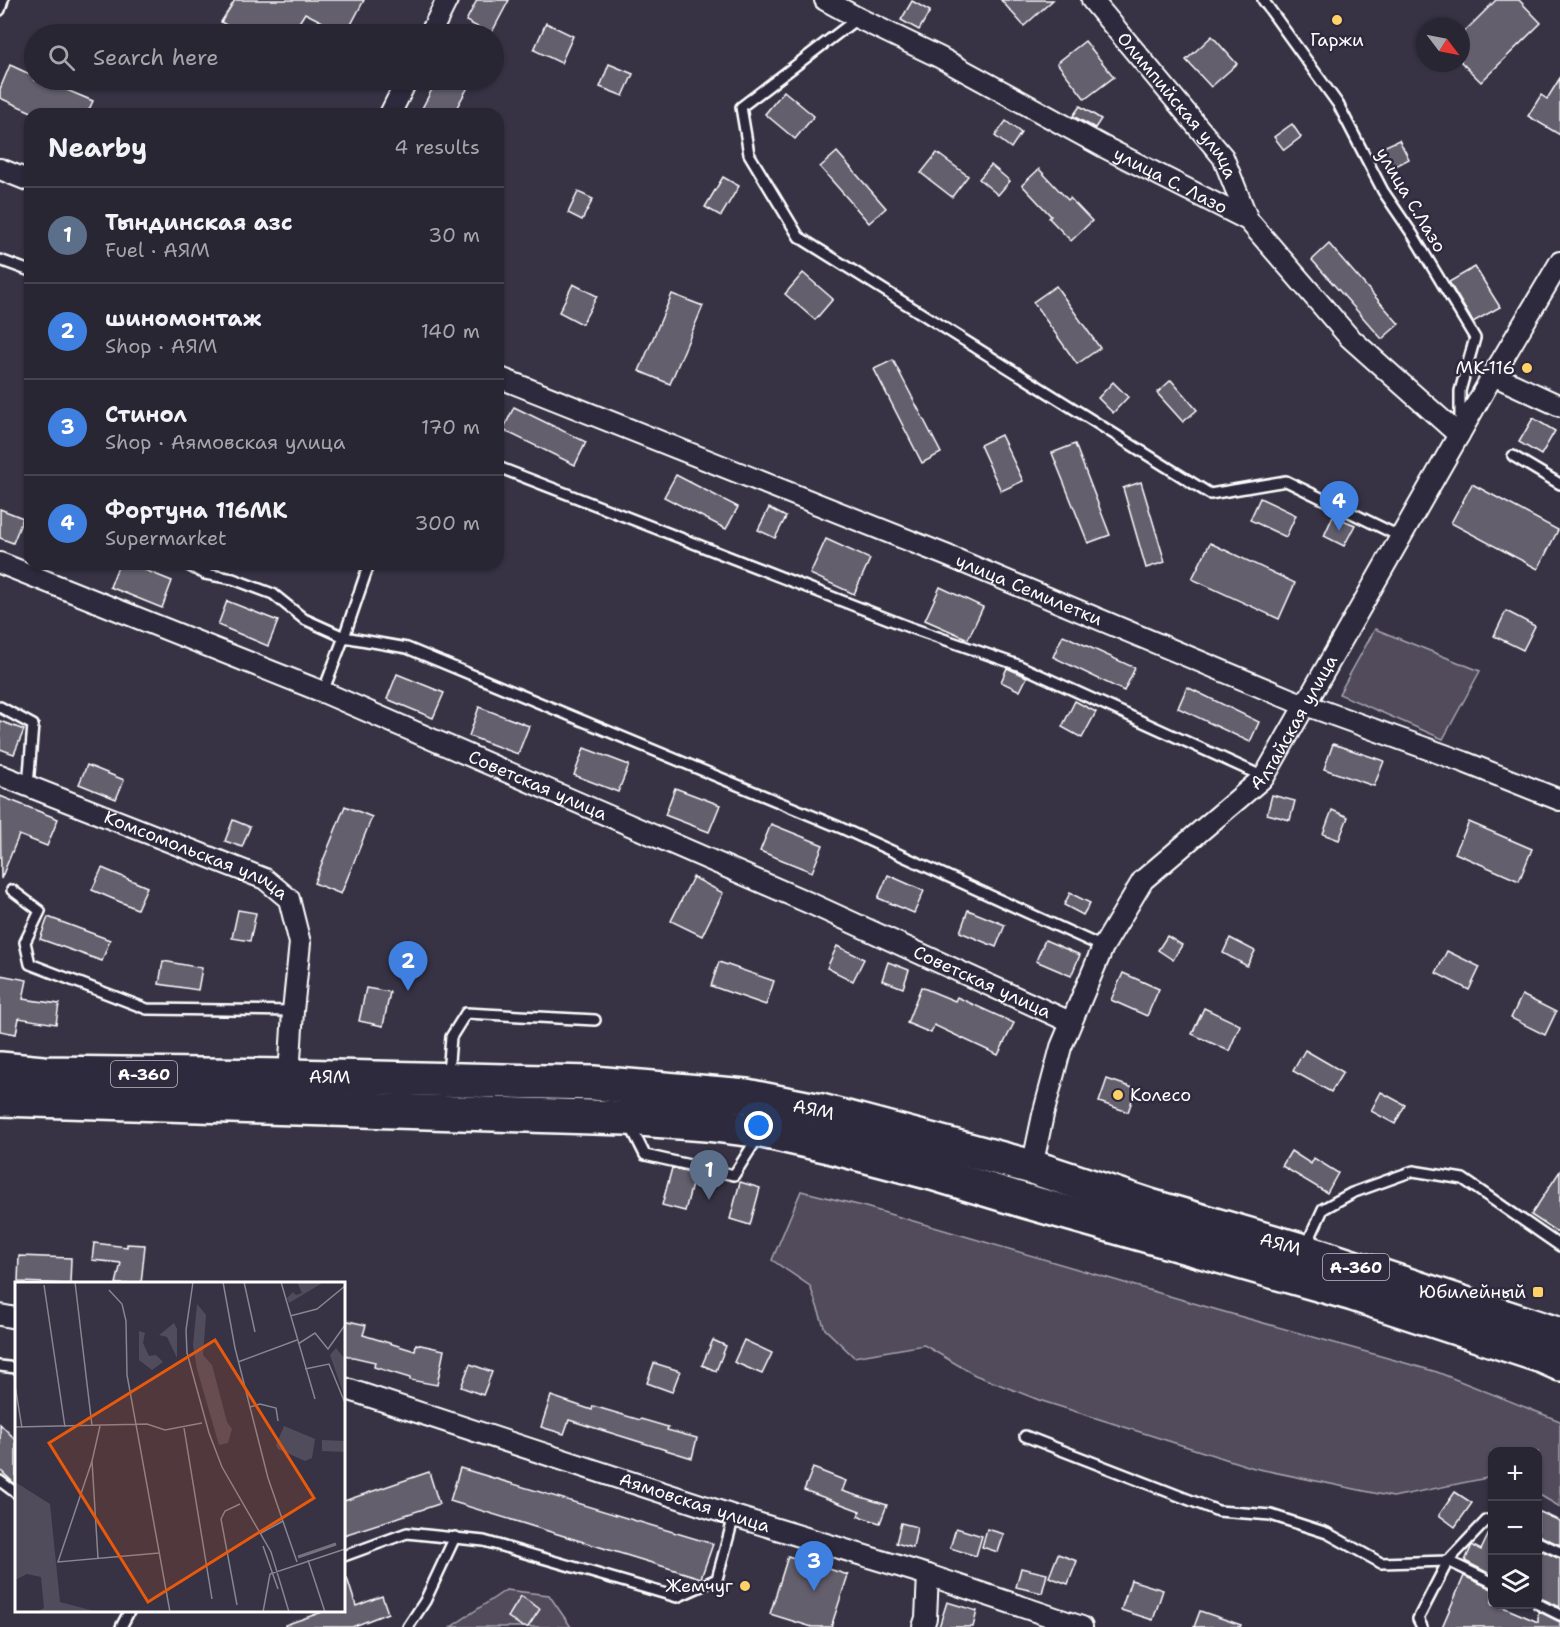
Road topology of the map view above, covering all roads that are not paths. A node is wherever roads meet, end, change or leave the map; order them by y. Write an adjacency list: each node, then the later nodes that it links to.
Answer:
1 (3, 0): 6 (lane)
2 (447, 0): 8 (street)
3 (825, 0): 7 (street, улица С. Лазо)
4 (1092, 0): 13 (street, Олимпийская улица)
5 (1263, 0): 20 (lane, улица С.Лазо)
6 (0, 10)
7 (858, 18): 13 (street, улица С. Лазо); 24 (lane)
8 (435, 24)
9 (402, 90): 10 (street)
10 (393, 108)
11 (0, 169): 12 (street)
12 (24, 179)
13 (1248, 220): 20 (street, улица С. Лазо)
14 (0, 260): 16 (lane)
15 (1560, 262): 17 (street, Алтайская улица)
16 (24, 269)
17 (1493, 375): 19 (street); 20 (street, Алтайская улица)
18 (504, 379): 30 (street, улица Семилетки)
19 (1560, 406)
20 (1460, 434): 24 (street, Алтайская улица)
21 (1513, 456): 23 (lane)
22 (504, 469): 33 (lane)
23 (1560, 484)
24 (1401, 537): 30 (street, Алтайская улица)
25 (0, 563): 29 (street, Советская улица)
26 (197, 570): 28 (lane)
27 (367, 570): 28 (lane)
28 (344, 637): 29 (lane); 37 (lane)
29 (323, 692): 40 (street, Советская улица)
30 (1305, 705): 33 (street, Алтайская улица); 35 (street, улица Семилетки)
31 (0, 707): 34 (lane)
32 (0, 775): 34 (street, Комсомольская улица)
33 (1264, 777): 37 (street, Алтайская улица)
34 (28, 786): 38 (street, Комсомольская улица)
35 (1560, 800)
36 (12, 890): 38 (lane)
37 (1103, 947): 40 (street, Алтайская улица)
38 (293, 1011): 42 (street, Комсомольская улица)
39 (595, 1020): 43 (lane)
40 (1070, 1022): 47 (street, Алтайская улица)
41 (0, 1069): 42 (highway, АЯМ / А-360)
42 (289, 1076): 43 (highway, АЯМ / А-360)
43 (448, 1079): 47 (highway, АЯМ / А-360)
44 (0, 1099): 45 (highway, АЯМ / А-360)
45 (626, 1118): 46 (highway, АЯМ / А-360); 46 (lane)
46 (762, 1131): 53 (highway, АЯМ / А-360)
47 (1032, 1167): 49 (highway, АЯМ / А-360)
48 (1560, 1246): 49 (lane)
49 (1304, 1251): 52 (highway, АЯМ / А-360)
50 (0, 1315): 51 (street)
51 (15, 1318)
52 (1560, 1335)
53 (1560, 1364)
54 (0, 1366): 55 (lane)
55 (15, 1368)
56 (345, 1391): 60 (street, Аямовская улица)
57 (1025, 1436): 66 (lane)
58 (0, 1481): 59 (lane)
59 (15, 1492)
60 (734, 1516): 62 (lane); 67 (street, Аямовская улица)
61 (1488, 1520): 66 (lane)
62 (455, 1537): 65 (lane); 73 (lane)
63 (1542, 1544): 64 (lane)
64 (1560, 1552)
65 (345, 1556)
66 (1448, 1560): 68 (lane); 76 (lane)
67 (928, 1575): 74 (street); 75 (street, Аямовская улица)
68 (1488, 1580)
69 (1542, 1606): 71 (lane)
70 (129, 1612): 72 (lane)
71 (1560, 1615)
72 (121, 1627)
73 (408, 1627)
74 (923, 1627)
75 (1082, 1627)
76 (1422, 1627)

